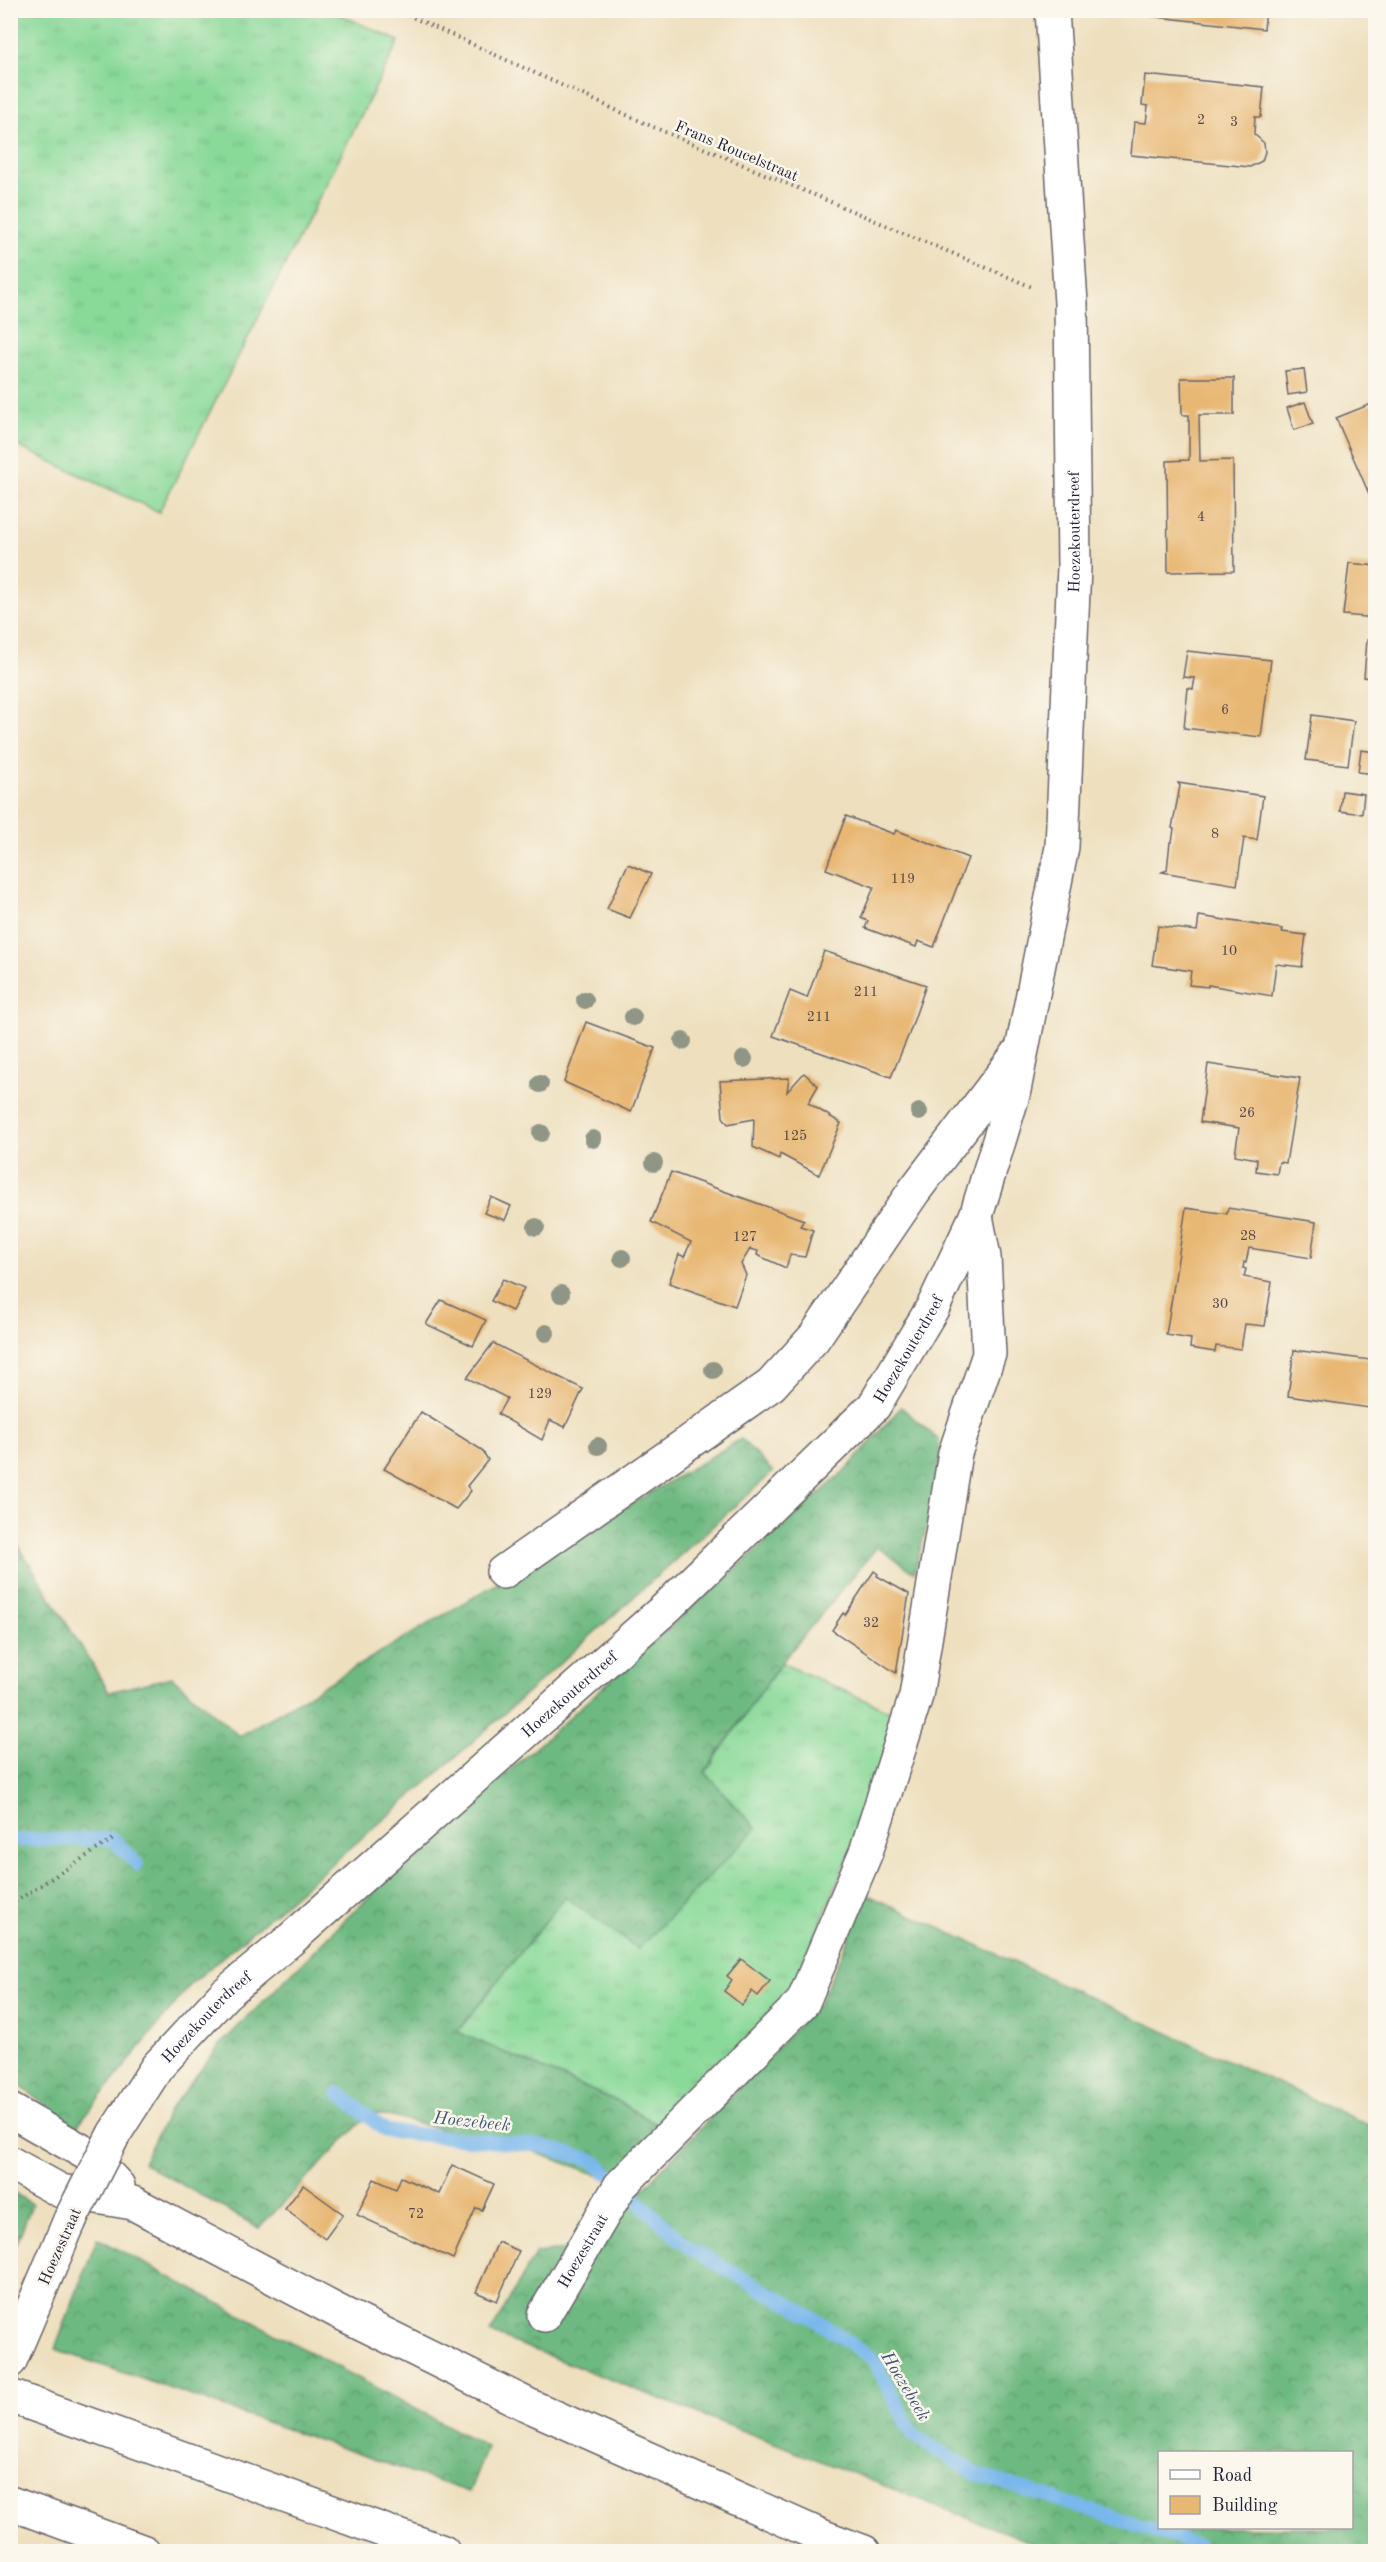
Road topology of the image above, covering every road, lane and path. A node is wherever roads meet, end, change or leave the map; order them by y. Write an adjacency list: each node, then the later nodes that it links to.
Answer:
1 (397, 10): 3 (path, Frans Roucelstraat)
2 (1052, 10): 3 (main road, Hoezekouterdreef)
3 (1071, 303): 4 (main road, Hoezekouterdreef)
4 (1021, 1050): 5 (main road, Hoezekouterdreef); 6 (main road, Hoezekouterdreef)
5 (976, 1216): 10 (main road, Hoezekouterdreef); 12 (main road, Hoezekouterdreef)
6 (503, 1572)
7 (113, 1839): 8 (path)
8 (10, 1905)
9 (10, 2110): 13 (main road)
10 (114, 2134): 15 (main road, Hoezestraat, bridge)
11 (10, 2163): 13 (main road)
12 (620, 2186): 14 (main road, Hoezestraat)
13 (133, 2203): 20 (main road)
14 (544, 2315)
15 (10, 2361)
16 (10, 2396): 19 (main road)
17 (10, 2503): 18 (main road)
18 (144, 2552)
19 (443, 2552)
20 (864, 2552)

